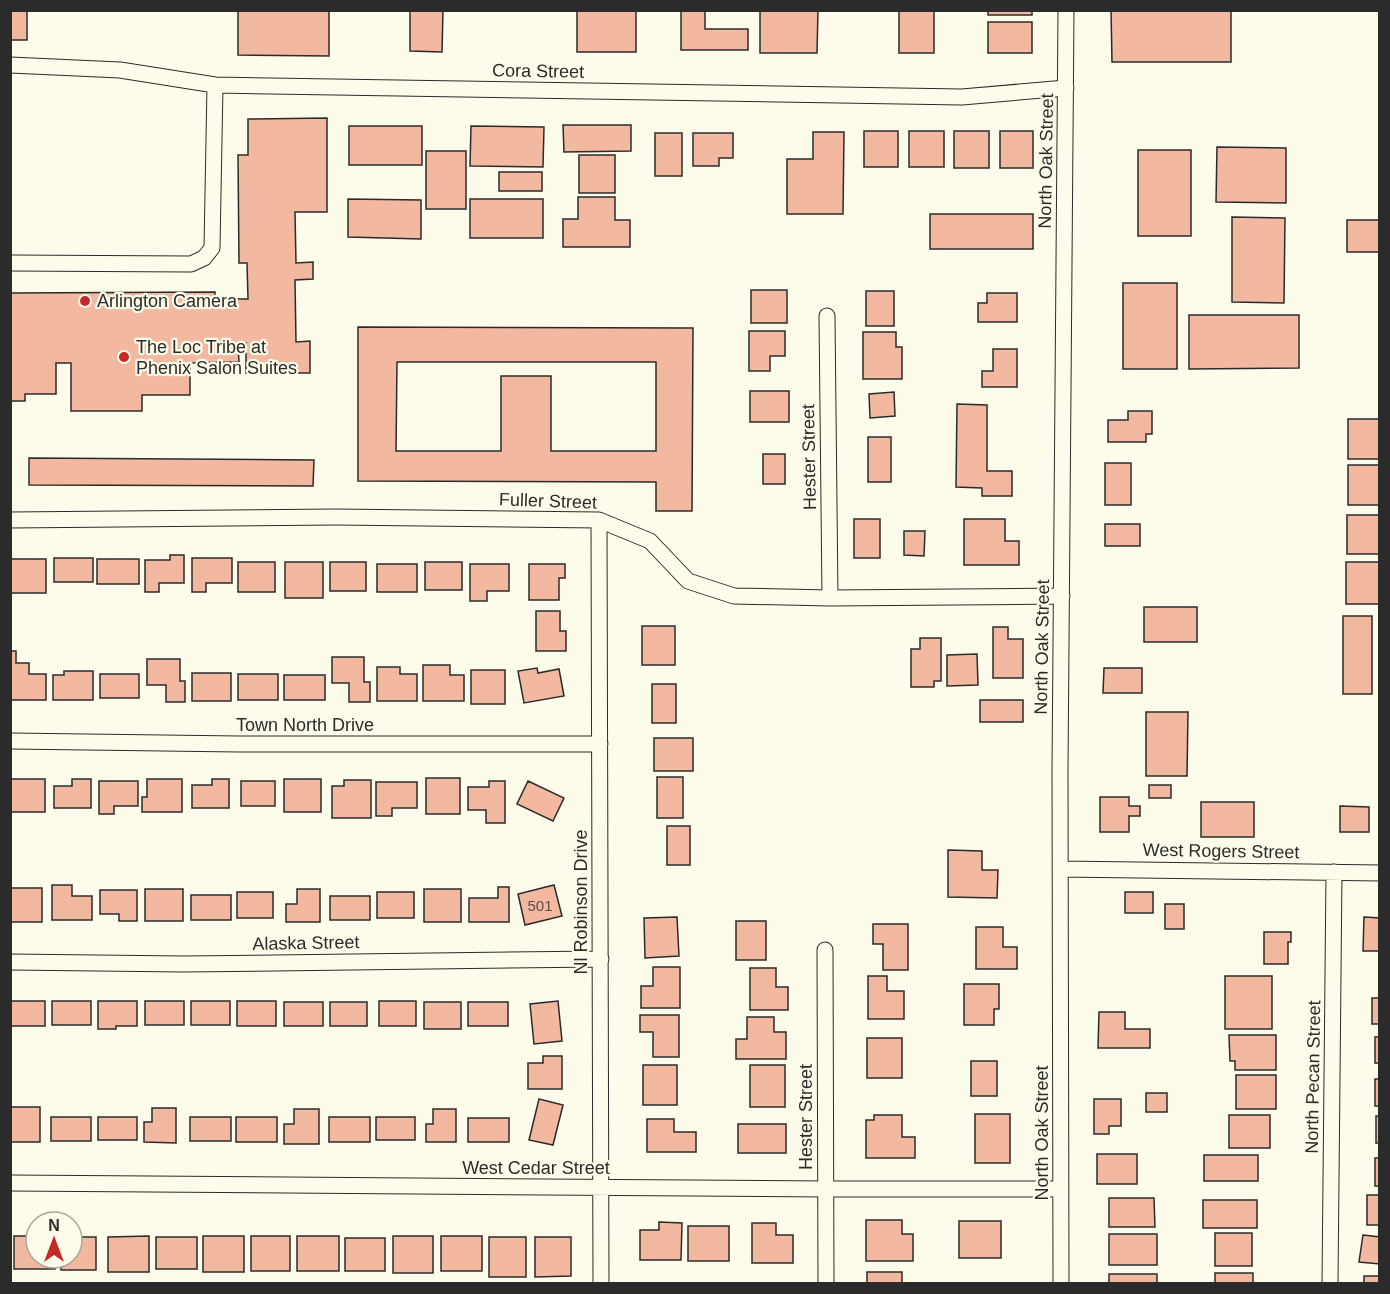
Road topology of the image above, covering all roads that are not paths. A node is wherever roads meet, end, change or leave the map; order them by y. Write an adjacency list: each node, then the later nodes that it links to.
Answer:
1 (1066, 10): 4 (street, North Oak Street)
2 (10, 65): 3 (street, Cora Street)
3 (215, 85): 4 (street, Cora Street); 5 (street)
4 (1066, 88): 9 (street, North Oak Street)
5 (10, 263)
6 (827, 316): 10 (street, Hester Street)
7 (10, 520): 8 (street, Fuller Street)
8 (599, 520): 10 (street, Fuller Street); 12 (street, Nl Robinson Drive)
9 (1062, 596): 10 (street, Fuller Street); 13 (street, North Oak Street)
10 (830, 598)
11 (10, 741): 12 (street, Town North Drive)
12 (600, 744): 17 (street, Nl Robinson Drive)
13 (1061, 869): 14 (street, West Rogers Street); 21 (street, North Oak Street)
14 (1334, 872): 15 (street, West Rogers Street); 26 (street, North Pecan Street)
15 (1380, 873)
16 (825, 950): 22 (street, Hester Street)
17 (601, 959): 18 (street, Alaska Street); 20 (street, Nl Robinson Drive)
18 (10, 962)
19 (10, 1183): 20 (street, West Cedar Street)
20 (602, 1188): 22 (street, West Cedar Street); 23 (street, Nl Robinson Drive)
21 (1061, 1189): 22 (street, West Cedar Street); 25 (street, North Oak Street)
22 (826, 1190): 24 (street, Hester Street)
23 (601, 1284)
24 (826, 1284)
25 (1061, 1284)
26 (1330, 1284)

